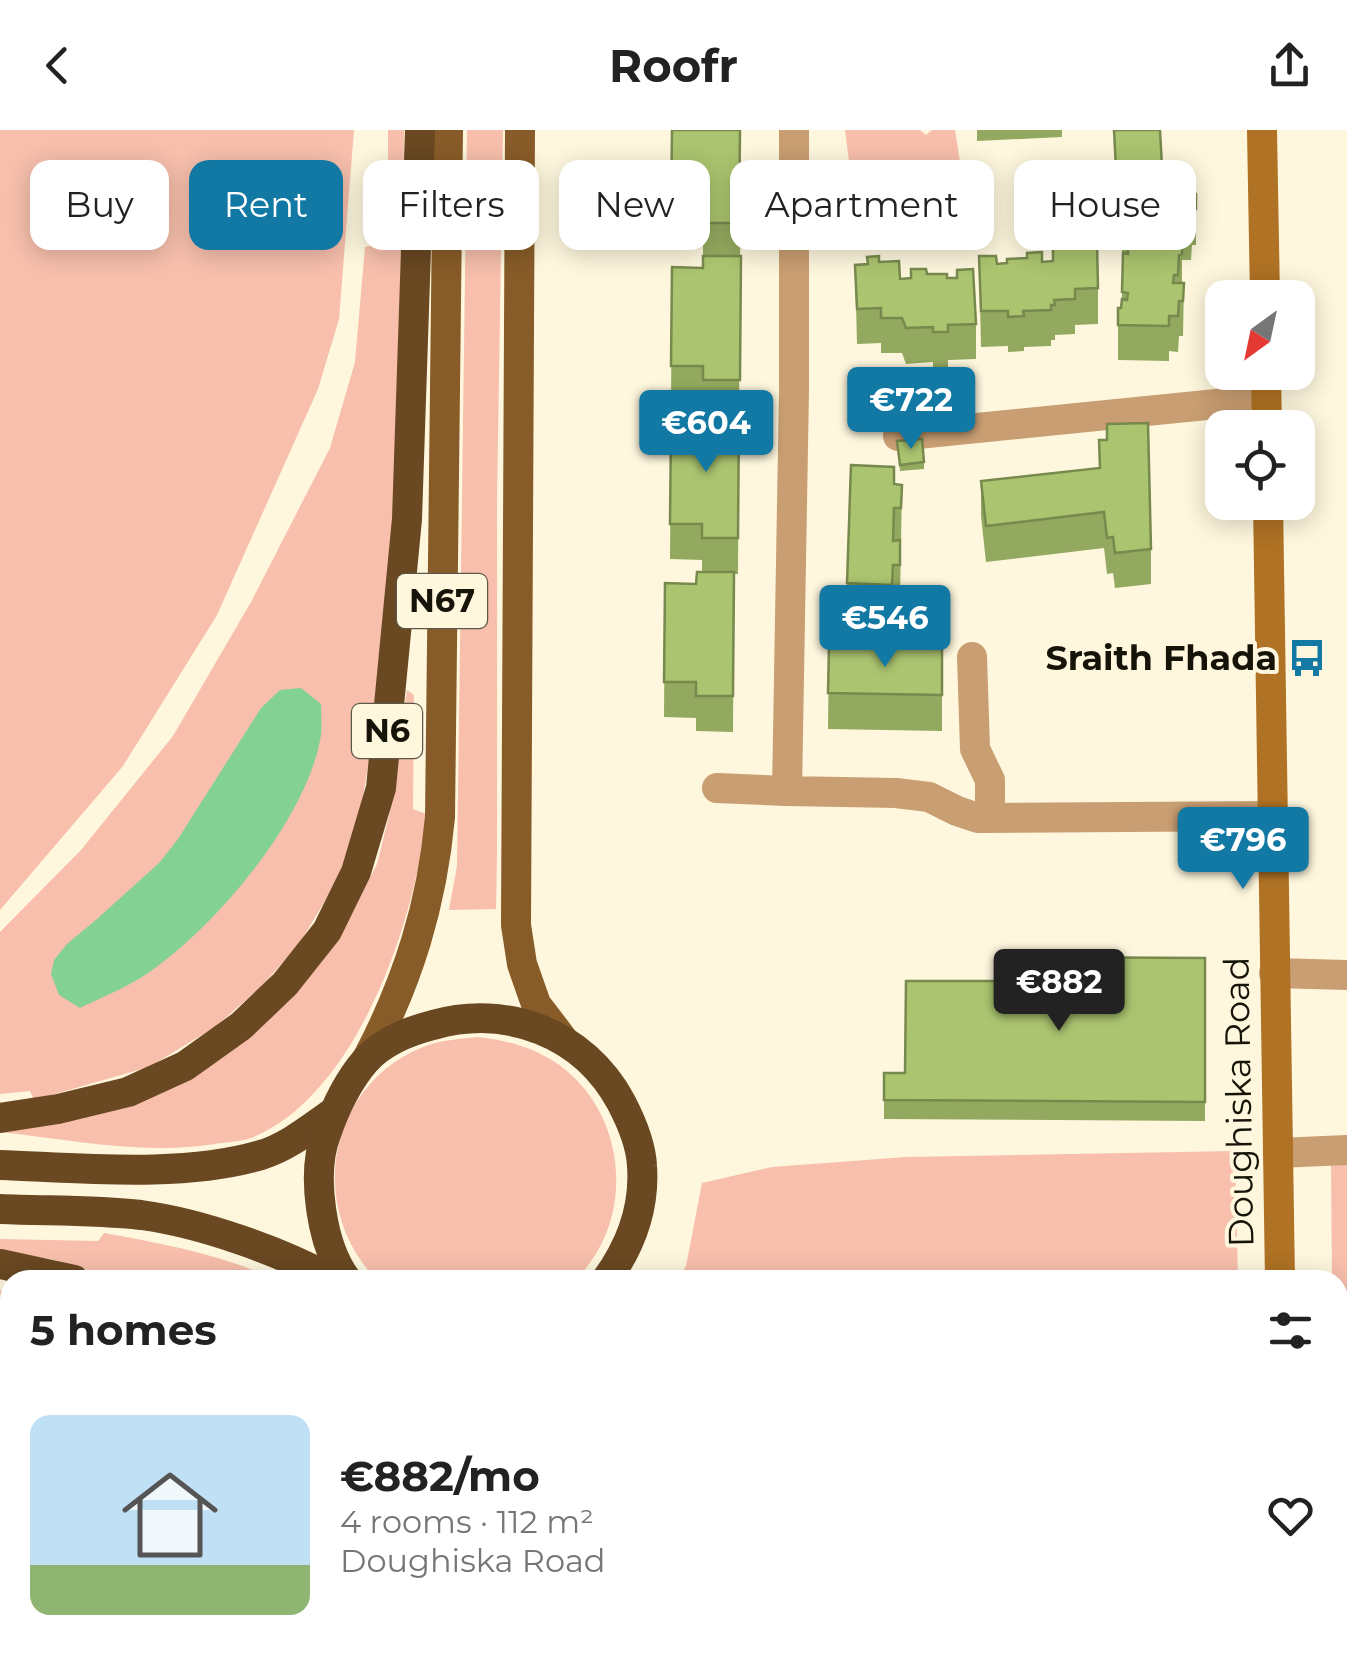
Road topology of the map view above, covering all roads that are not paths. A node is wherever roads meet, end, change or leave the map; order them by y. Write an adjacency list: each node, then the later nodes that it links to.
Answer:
1 (420, 130): 20 (highway, N6)
2 (448, 130): 18 (main road, N67)
3 (520, 130): 17 (main road, N67)
4 (794, 130): 12 (street)
5 (1262, 130): 6 (street)
6 (1265, 280)
7 (1266, 400): 8 (street)
8 (898, 436)
9 (1268, 520): 13 (street, Doughiska Road)
10 (972, 656): 14 (street)
11 (717, 788): 12 (street)
12 (787, 791): 14 (street)
13 (1272, 816): 14 (street); 15 (street, Doughiska Road)
14 (990, 818)
15 (1274, 973): 16 (street); 22 (street, Doughiska Road)
16 (1347, 975)
17 (562, 1038): 18 (highway); 29 (highway)
18 (367, 1059): 19 (highway)
19 (334, 1112): 23 (highway); 28 (highway)
20 (0, 1118)
21 (1347, 1150): 22 (street)
22 (1278, 1153): 30 (street, Doughiska Road)
23 (0, 1166)
24 (0, 1210): 27 (highway)
25 (0, 1264): 26 (highway)
26 (28, 1270)
27 (311, 1270)
28 (342, 1270)
29 (612, 1270)
30 (1280, 1270)

